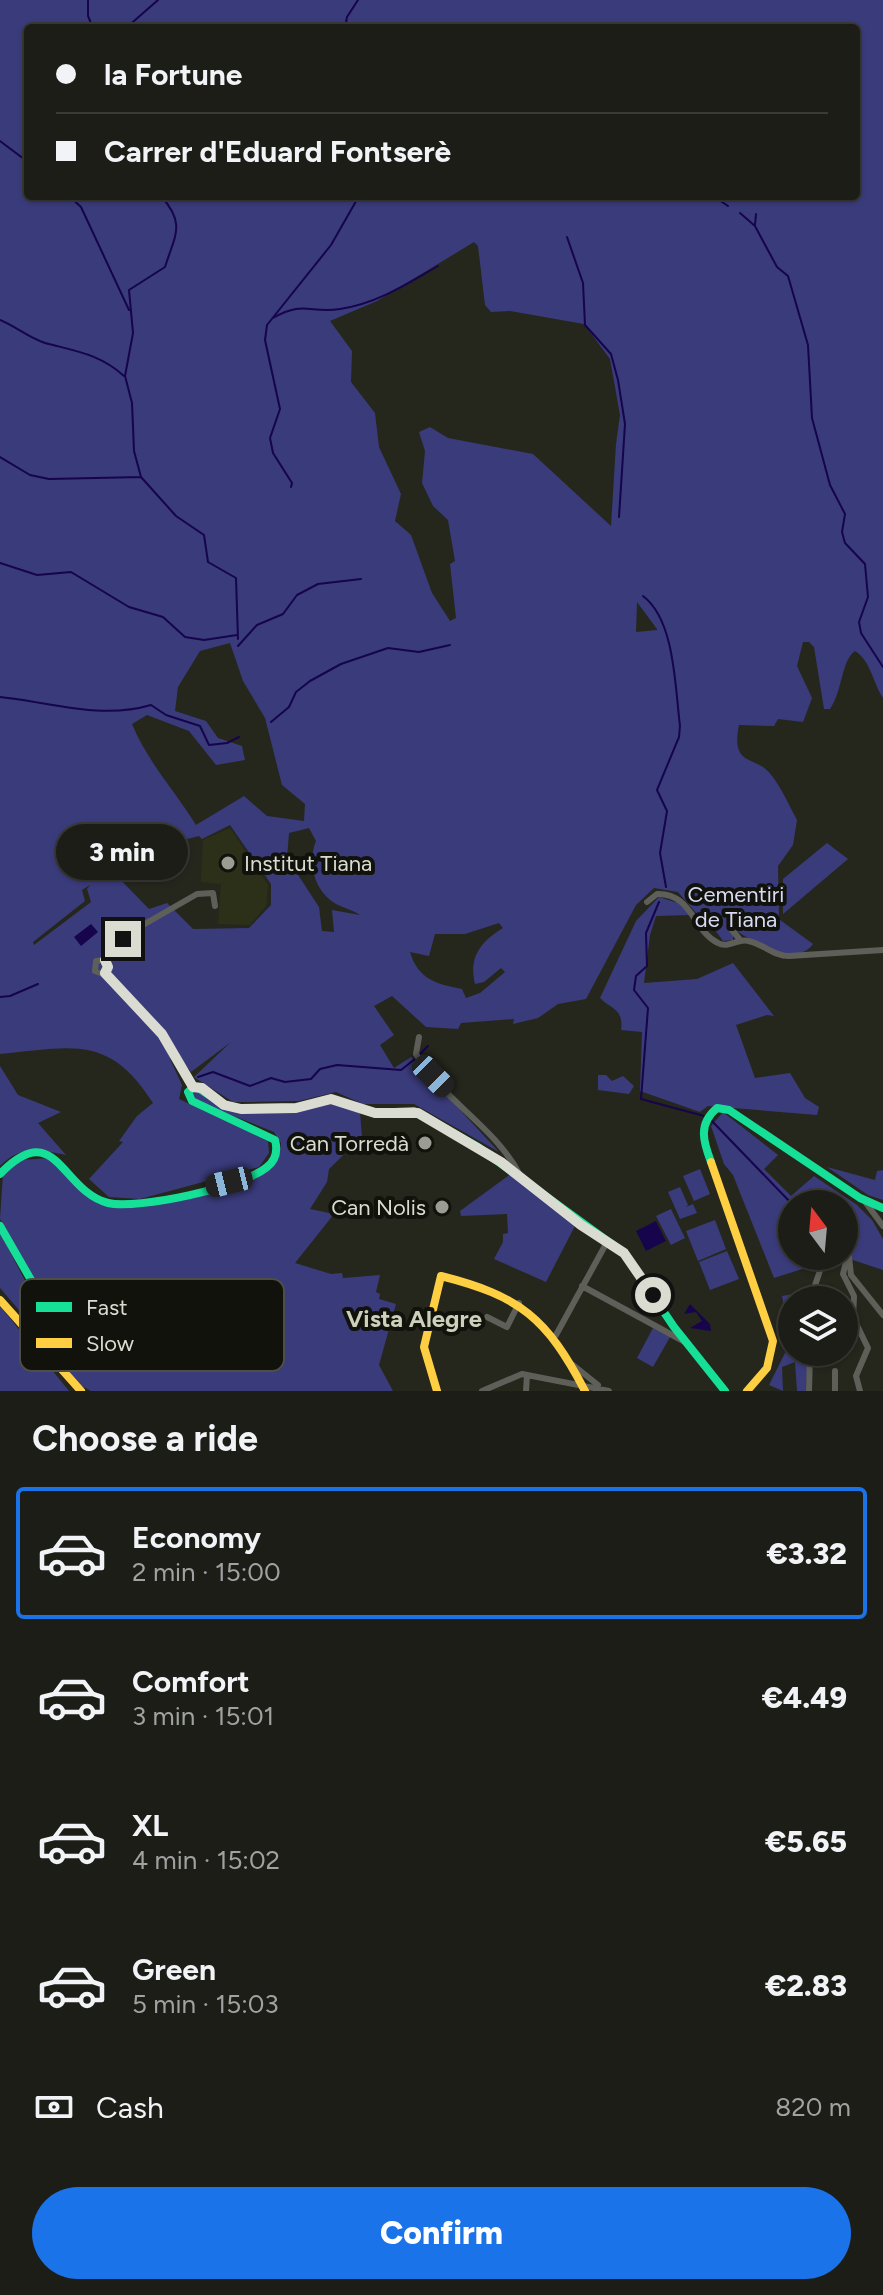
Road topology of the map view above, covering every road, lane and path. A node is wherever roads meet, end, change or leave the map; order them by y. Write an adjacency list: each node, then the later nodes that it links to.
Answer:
1 (647, 902): 4 (street)
2 (215, 906): 6 (street)
3 (732, 930): 4 (street)
4 (741, 941): 5 (street)
5 (883, 950)
6 (105, 960): 7 (street); 7 (street)
7 (105, 973): 9 (street)
8 (419, 1037): 11 (street)
9 (193, 1087): 10 (street); 11 (street)
10 (0, 1174)
11 (521, 1178): 16 (street)
12 (863, 1200): 13 (street); 15 (street); 42 (street)
13 (883, 1208)
14 (0, 1226): 19 (street)
15 (883, 1226)
16 (607, 1242): 20 (street); 27 (street)
17 (844, 1270): 45 (street)
18 (851, 1270): 23 (street)
19 (30, 1279)
20 (582, 1286): 26 (street); 27 (street)
21 (0, 1300): 25 (street)
22 (519, 1303): 24 (street); 26 (street); 37 (street)
23 (883, 1315)
24 (487, 1317)
25 (20, 1323)
26 (556, 1335): 28 (street)
27 (688, 1344): 41 (street)
28 (573, 1365): 34 (street); 35 (street)
29 (810, 1366): 43 (street)
30 (62, 1371): 36 (street)
31 (835, 1371): 44 (street)
32 (527, 1375): 33 (street); 34 (street); 39 (street)
33 (499, 1387): 38 (street)
34 (583, 1387): 35 (street)
35 (601, 1387): 40 (street)
36 (81, 1391)
37 (437, 1391)
38 (482, 1391)
39 (526, 1391)
40 (609, 1391)
41 (725, 1391)
42 (747, 1391)
43 (809, 1391)
44 (835, 1391)
45 (860, 1391)

